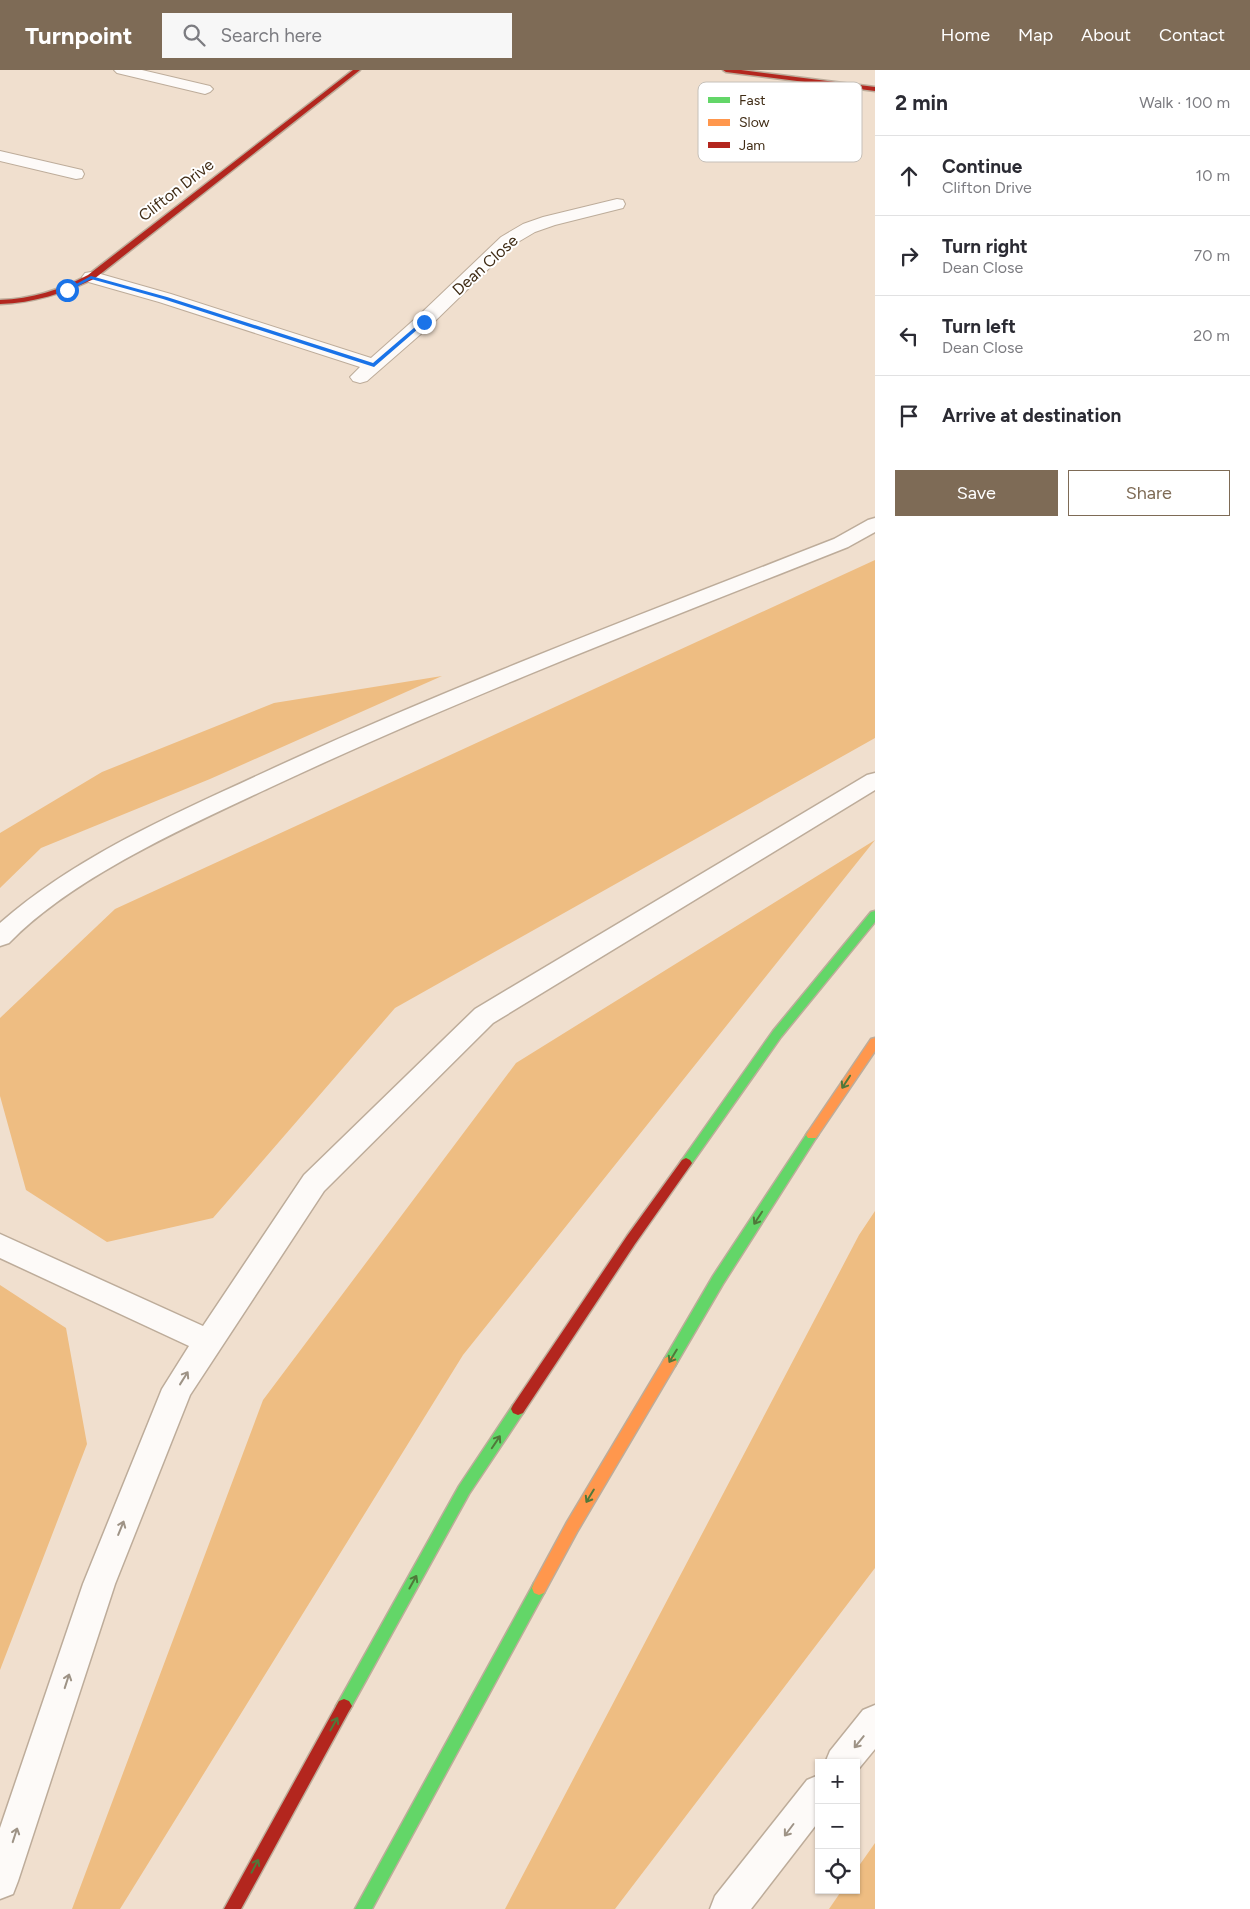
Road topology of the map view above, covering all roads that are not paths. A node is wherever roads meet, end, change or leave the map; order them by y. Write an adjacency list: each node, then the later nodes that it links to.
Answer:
1 (122, 70): 6 (street)
2 (357, 70): 11 (main road, Clifton Drive)
3 (726, 70): 4 (main road)
4 (820, 82)
5 (862, 87): 7 (main road)
6 (205, 89)
7 (875, 89)
8 (0, 156): 9 (street)
9 (76, 174)
10 (616, 204): 11 (street, Dean Close)
11 (91, 277): 12 (main road, Clifton Drive)
12 (0, 302)
13 (875, 524): 16 (lane)
14 (875, 780): 19 (lane)
15 (875, 915): 24 (main road, one-way to 15)
16 (0, 937)
17 (875, 1042): 25 (main road, one-way to 25)
18 (0, 1245): 19 (lane)
19 (207, 1341): 23 (lane, one-way to 19)
20 (875, 1722): 21 (lane, one-way to 21)
21 (845, 1759)
22 (815, 1797): 26 (lane, one-way to 26)
23 (0, 1881)
24 (232, 1909)
25 (362, 1909)
26 (728, 1909)

